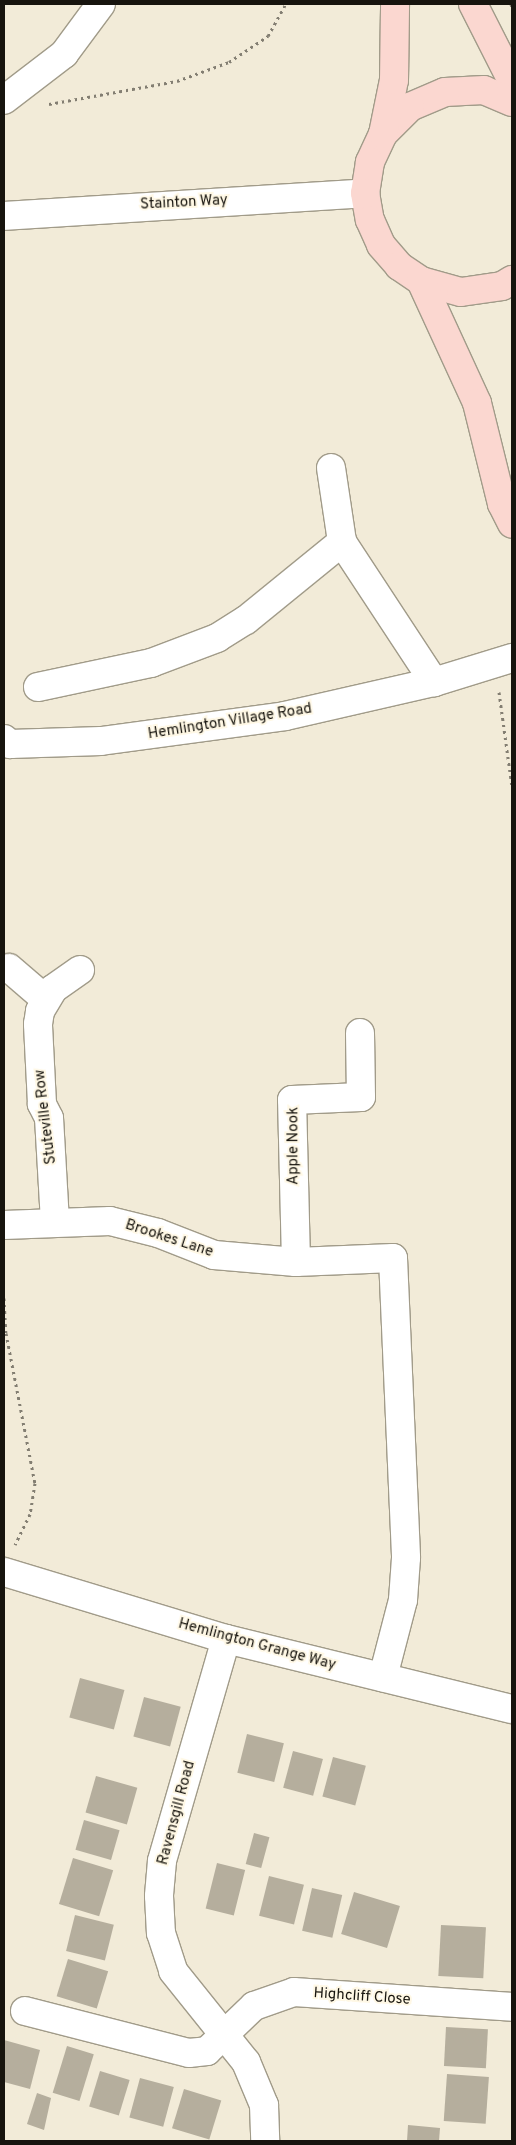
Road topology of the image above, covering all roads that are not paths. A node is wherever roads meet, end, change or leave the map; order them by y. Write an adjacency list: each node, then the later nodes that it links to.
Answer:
1 (101, 4): 5 (street)
2 (395, 4): 7 (main road)
3 (473, 4): 4 (main road)
4 (512, 81)
5 (14, 94)
6 (512, 102): 7 (main road)
7 (383, 134): 8 (main road)
8 (365, 193): 9 (street, Stainton Way); 11 (main road)
9 (4, 216)
10 (512, 280): 11 (main road)
11 (421, 281): 13 (main road)
12 (331, 468): 14 (street)
13 (512, 524)
14 (342, 542): 16 (street); 17 (street)
15 (503, 660): 16 (street, Hemlington Village Road)
16 (434, 682): 18 (street, Hemlington Village Road)
17 (38, 687)
18 (4, 738)
19 (9, 968): 21 (street)
20 (80, 970): 21 (street, Stuteville Row)
21 (45, 999): 23 (street, Stuteville Row)
22 (360, 1033): 25 (street, Apple Nook)
23 (55, 1222): 24 (street, Brookes Lane); 25 (street, Brookes Lane)
24 (4, 1225)
25 (296, 1262): 28 (street, Brookes Lane)
26 (6, 1573): 27 (street, Hemlington Grange Way)
27 (226, 1639): 28 (street, Hemlington Grange Way); 32 (street, Ravensgill Road)
28 (383, 1677): 29 (street, Hemlington Grange Way)
29 (512, 1709)
30 (512, 2007): 32 (street, Highcliff Close)
31 (25, 2011): 32 (street, Highcliff Close)
32 (224, 2034): 33 (street, Ravensgill Road)
33 (265, 2141)

